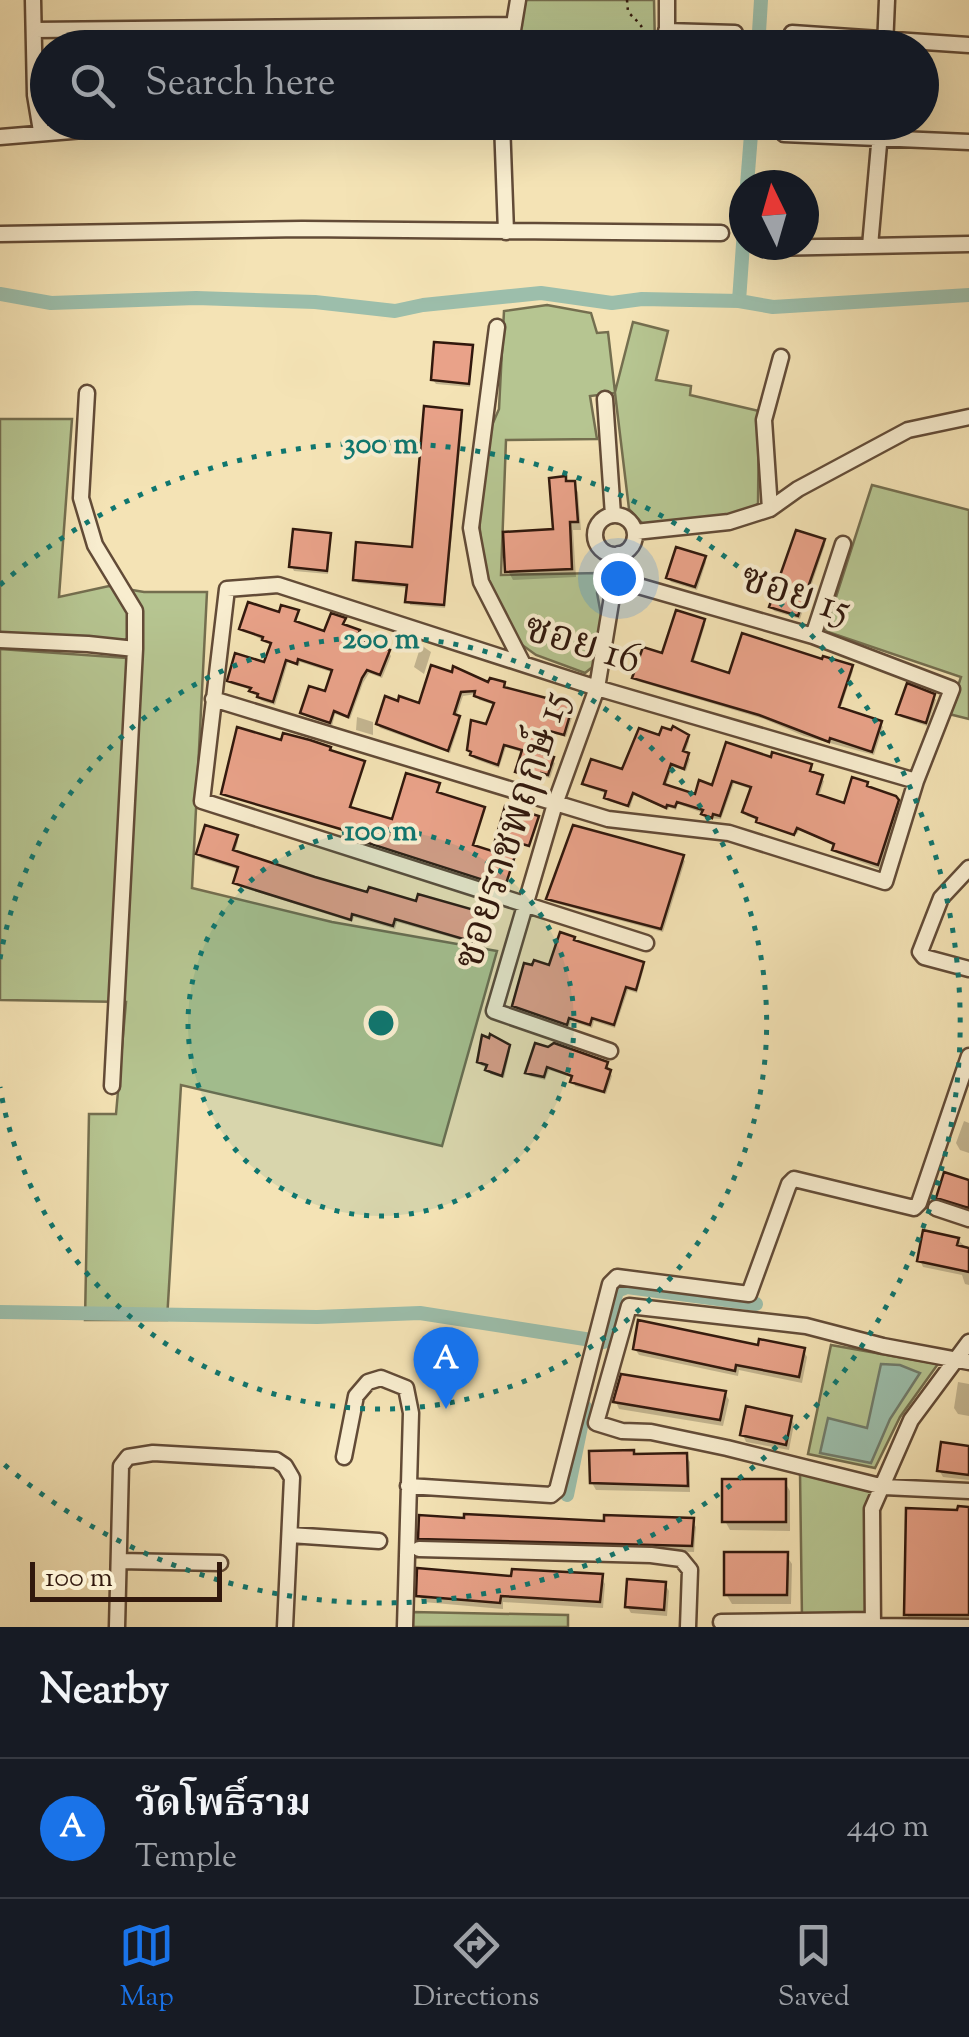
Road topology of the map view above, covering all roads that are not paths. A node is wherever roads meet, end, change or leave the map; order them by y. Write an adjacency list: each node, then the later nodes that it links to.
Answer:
1 (33, 0): 6 (street)
2 (518, 0): 5 (street)
3 (666, 0): 8 (street)
4 (887, 0): 9 (street)
5 (514, 25): 6 (street); 7 (street)
6 (34, 30)
7 (513, 30)
8 (666, 30)
9 (886, 30)
10 (939, 44): 11 (street)
11 (969, 45)
12 (30, 134): 13 (street)
13 (0, 137)
14 (939, 138): 17 (street)
15 (503, 140): 18 (street)
16 (880, 140): 22 (street)
17 (969, 142)
18 (506, 232): 19 (street); 20 (street)
19 (0, 234)
20 (721, 234)
21 (969, 244): 22 (street)
22 (870, 246): 23 (street)
23 (819, 247)
24 (497, 327): 38 (street)
25 (780, 357): 29 (street)
26 (88, 392): 37 (street)
27 (606, 400): 30 (street)
28 (969, 417): 29 (street)
29 (770, 508): 31 (street)
30 (613, 515): 31 (street); 33 (street)
31 (635, 532): 33 (street, ซอยราชพฤกษ์ 15)
32 (843, 544): 35 (street)
33 (619, 554): 34 (street, ซอยราชพฤกษ์ 15)
34 (614, 579): 35 (street, ซอย 15); 39 (street, ซอยราชพฤกษ์ 15)
35 (814, 636): 41 (street, ซอย 15)
36 (0, 640): 37 (street)
37 (136, 649): 49 (street)
38 (523, 664): 39 (street, ซอย 16); 40 (street, ซอย 16)
39 (597, 688): 41 (street, ซอย 16); 42 (street, ซอยราชพฤกษ์ 15)
40 (214, 699): 42 (street); 44 (street)
41 (916, 782): 42 (street)
42 (555, 804): 44 (street, ซอยราชพฤกษ์ 15)
43 (969, 868): 46 (street)
44 (524, 903): 45 (street); 47 (street, ซอยราชพฤกษ์ 15)
45 (646, 943)
46 (969, 969)
47 (610, 1051)
48 (969, 1056): 55 (street)
49 (112, 1086)
50 (936, 1208): 51 (street)
51 (969, 1219)
52 (969, 1342): 53 (street)
53 (962, 1361): 56 (street); 56 (street)
54 (344, 1457): 55 (street)
55 (408, 1486): 67 (street)
56 (884, 1487): 57 (street); 64 (street)
57 (969, 1491)
58 (290, 1535): 59 (street); 61 (street); 66 (street)
59 (379, 1541)
60 (419, 1549): 68 (street)
61 (118, 1562): 62 (street); 65 (street)
62 (220, 1563)
63 (721, 1622): 64 (street)
64 (873, 1624): 69 (street)
65 (116, 1627)
66 (286, 1627)
67 (405, 1627)
68 (688, 1627)
69 (969, 1627)

